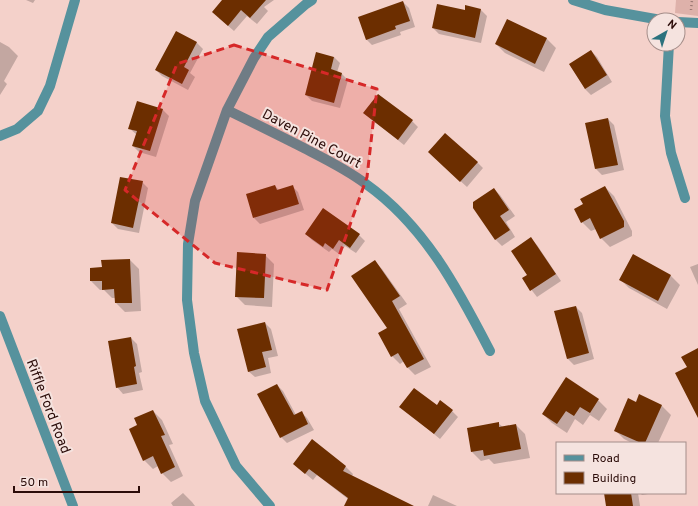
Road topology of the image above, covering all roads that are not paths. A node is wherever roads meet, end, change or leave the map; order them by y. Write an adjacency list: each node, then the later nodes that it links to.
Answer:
1 (75, 0): 9 (street)
2 (312, 0): 8 (street)
3 (573, 0): 4 (street)
4 (646, 17)
5 (686, 22): 6 (street)
6 (698, 23)
7 (669, 52): 10 (street)
8 (227, 110): 12 (street, Daven Pine Court); 14 (street)
9 (0, 136)
10 (685, 198)
11 (0, 316): 13 (street, Riffle Ford Road)
12 (490, 351)
13 (73, 506)
14 (270, 506)

